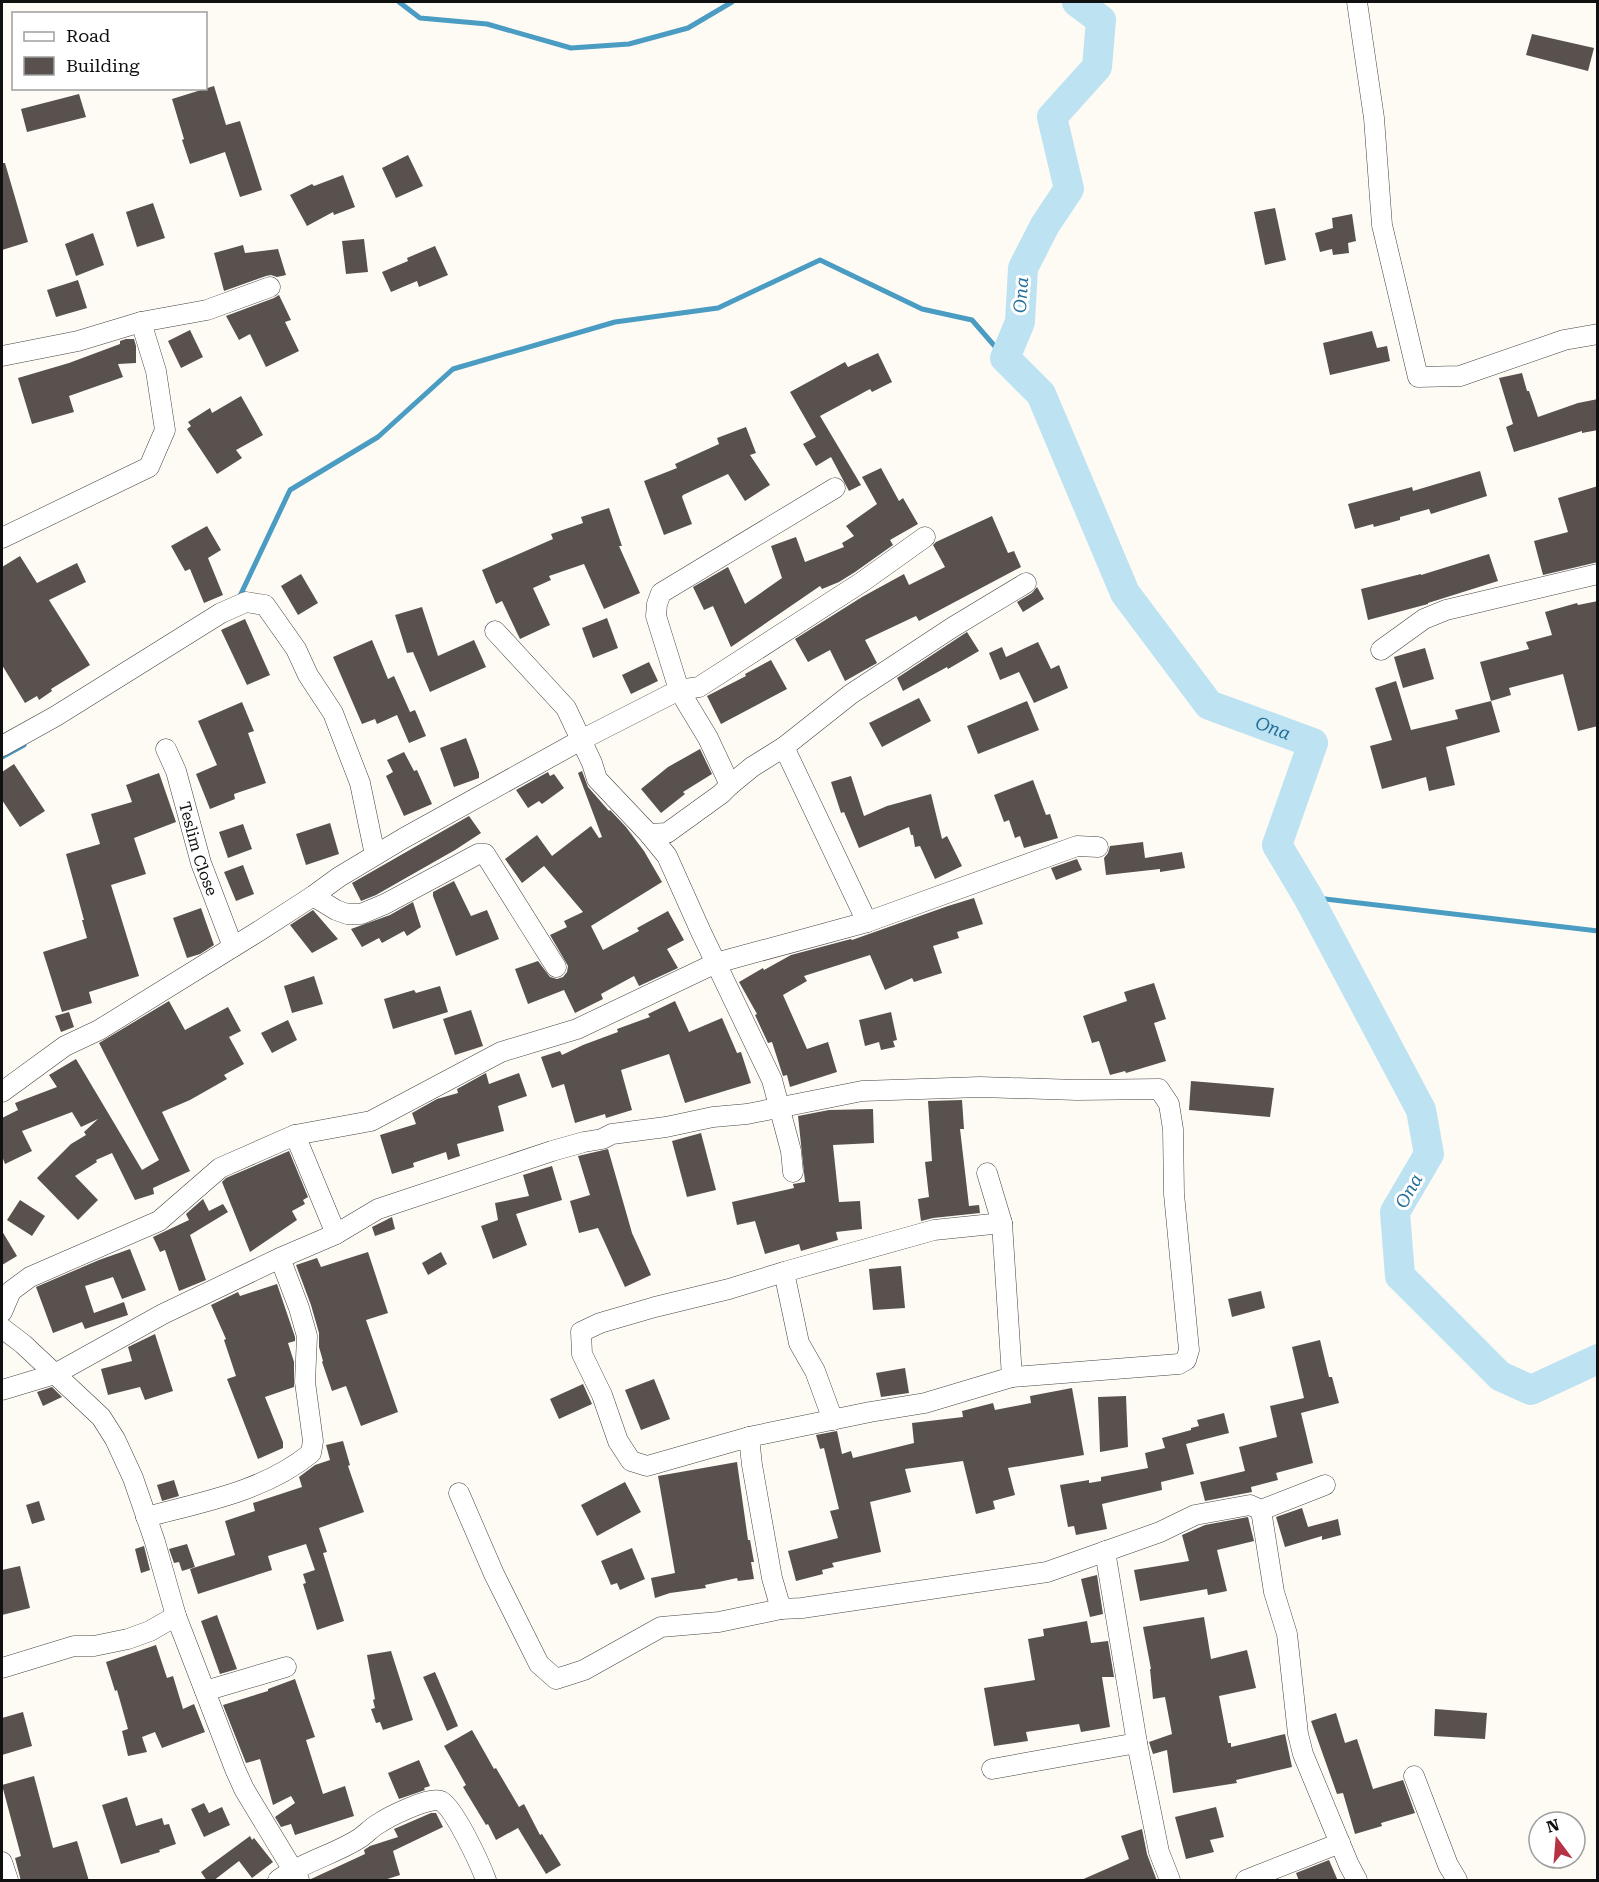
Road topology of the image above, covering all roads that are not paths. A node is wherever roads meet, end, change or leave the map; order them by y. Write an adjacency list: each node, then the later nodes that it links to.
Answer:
1 (1357, 2): 4 (street)
2 (270, 287): 3 (street)
3 (141, 322): 5 (street); 8 (street)
4 (1598, 334)
5 (2, 356)
6 (835, 488): 13 (street)
7 (925, 537): 13 (street)
8 (2, 538)
9 (1598, 574): 12 (street)
10 (1026, 583): 16 (street)
11 (495, 631): 14 (street)
12 (1381, 650)
13 (679, 690): 14 (street); 18 (street)
14 (581, 740): 19 (street); 21 (street)
15 (2, 746): 21 (street)
16 (784, 747): 18 (street); 23 (street)
17 (166, 749): 24 (street, Teslim Close)
18 (730, 785): 19 (street)
19 (650, 834): 25 (street)
20 (1098, 847): 23 (street)
21 (375, 855): 22 (street)
22 (313, 896): 24 (street); 26 (street)
23 (867, 922): 25 (street)
24 (233, 947): 27 (street)
25 (716, 963): 28 (street); 29 (street)
26 (556, 967)
27 (2, 1092)
28 (779, 1107): 30 (street); 33 (street); 39 (street)
29 (295, 1135): 33 (street); 36 (street)
30 (793, 1172)
31 (987, 1173): 32 (street)
32 (1002, 1223): 35 (street); 39 (street)
33 (336, 1234): 34 (street)
34 (280, 1258): 38 (street); 46 (street)
35 (784, 1272): 41 (street); 42 (street)
36 (2, 1312)
37 (2, 1328): 38 (street)
38 (55, 1374): 40 (street); 46 (street)
39 (1012, 1377): 41 (street)
40 (2, 1390)
41 (833, 1420): 42 (street)
42 (749, 1437): 48 (street)
43 (1325, 1485): 45 (street)
44 (459, 1492): 48 (street)
45 (1261, 1510): 47 (street); 56 (street)
46 (146, 1518): 49 (street)
47 (1105, 1551): 48 (street); 53 (street)
48 (781, 1609)
49 (176, 1616): 51 (street); 52 (street)
50 (286, 1667): 52 (street)
51 (2, 1668)
52 (205, 1691): 58 (street)
53 (1137, 1743): 54 (street); 61 (street)
54 (992, 1769)
55 (1414, 1776): 64 (street)
56 (1340, 1843): 62 (street); 63 (street)
57 (2, 1862): 59 (street)
58 (290, 1877): 60 (street)
59 (8, 1881)
60 (486, 1881)
61 (1170, 1881)
62 (1246, 1881)
63 (1357, 1881)
64 (1457, 1881)

